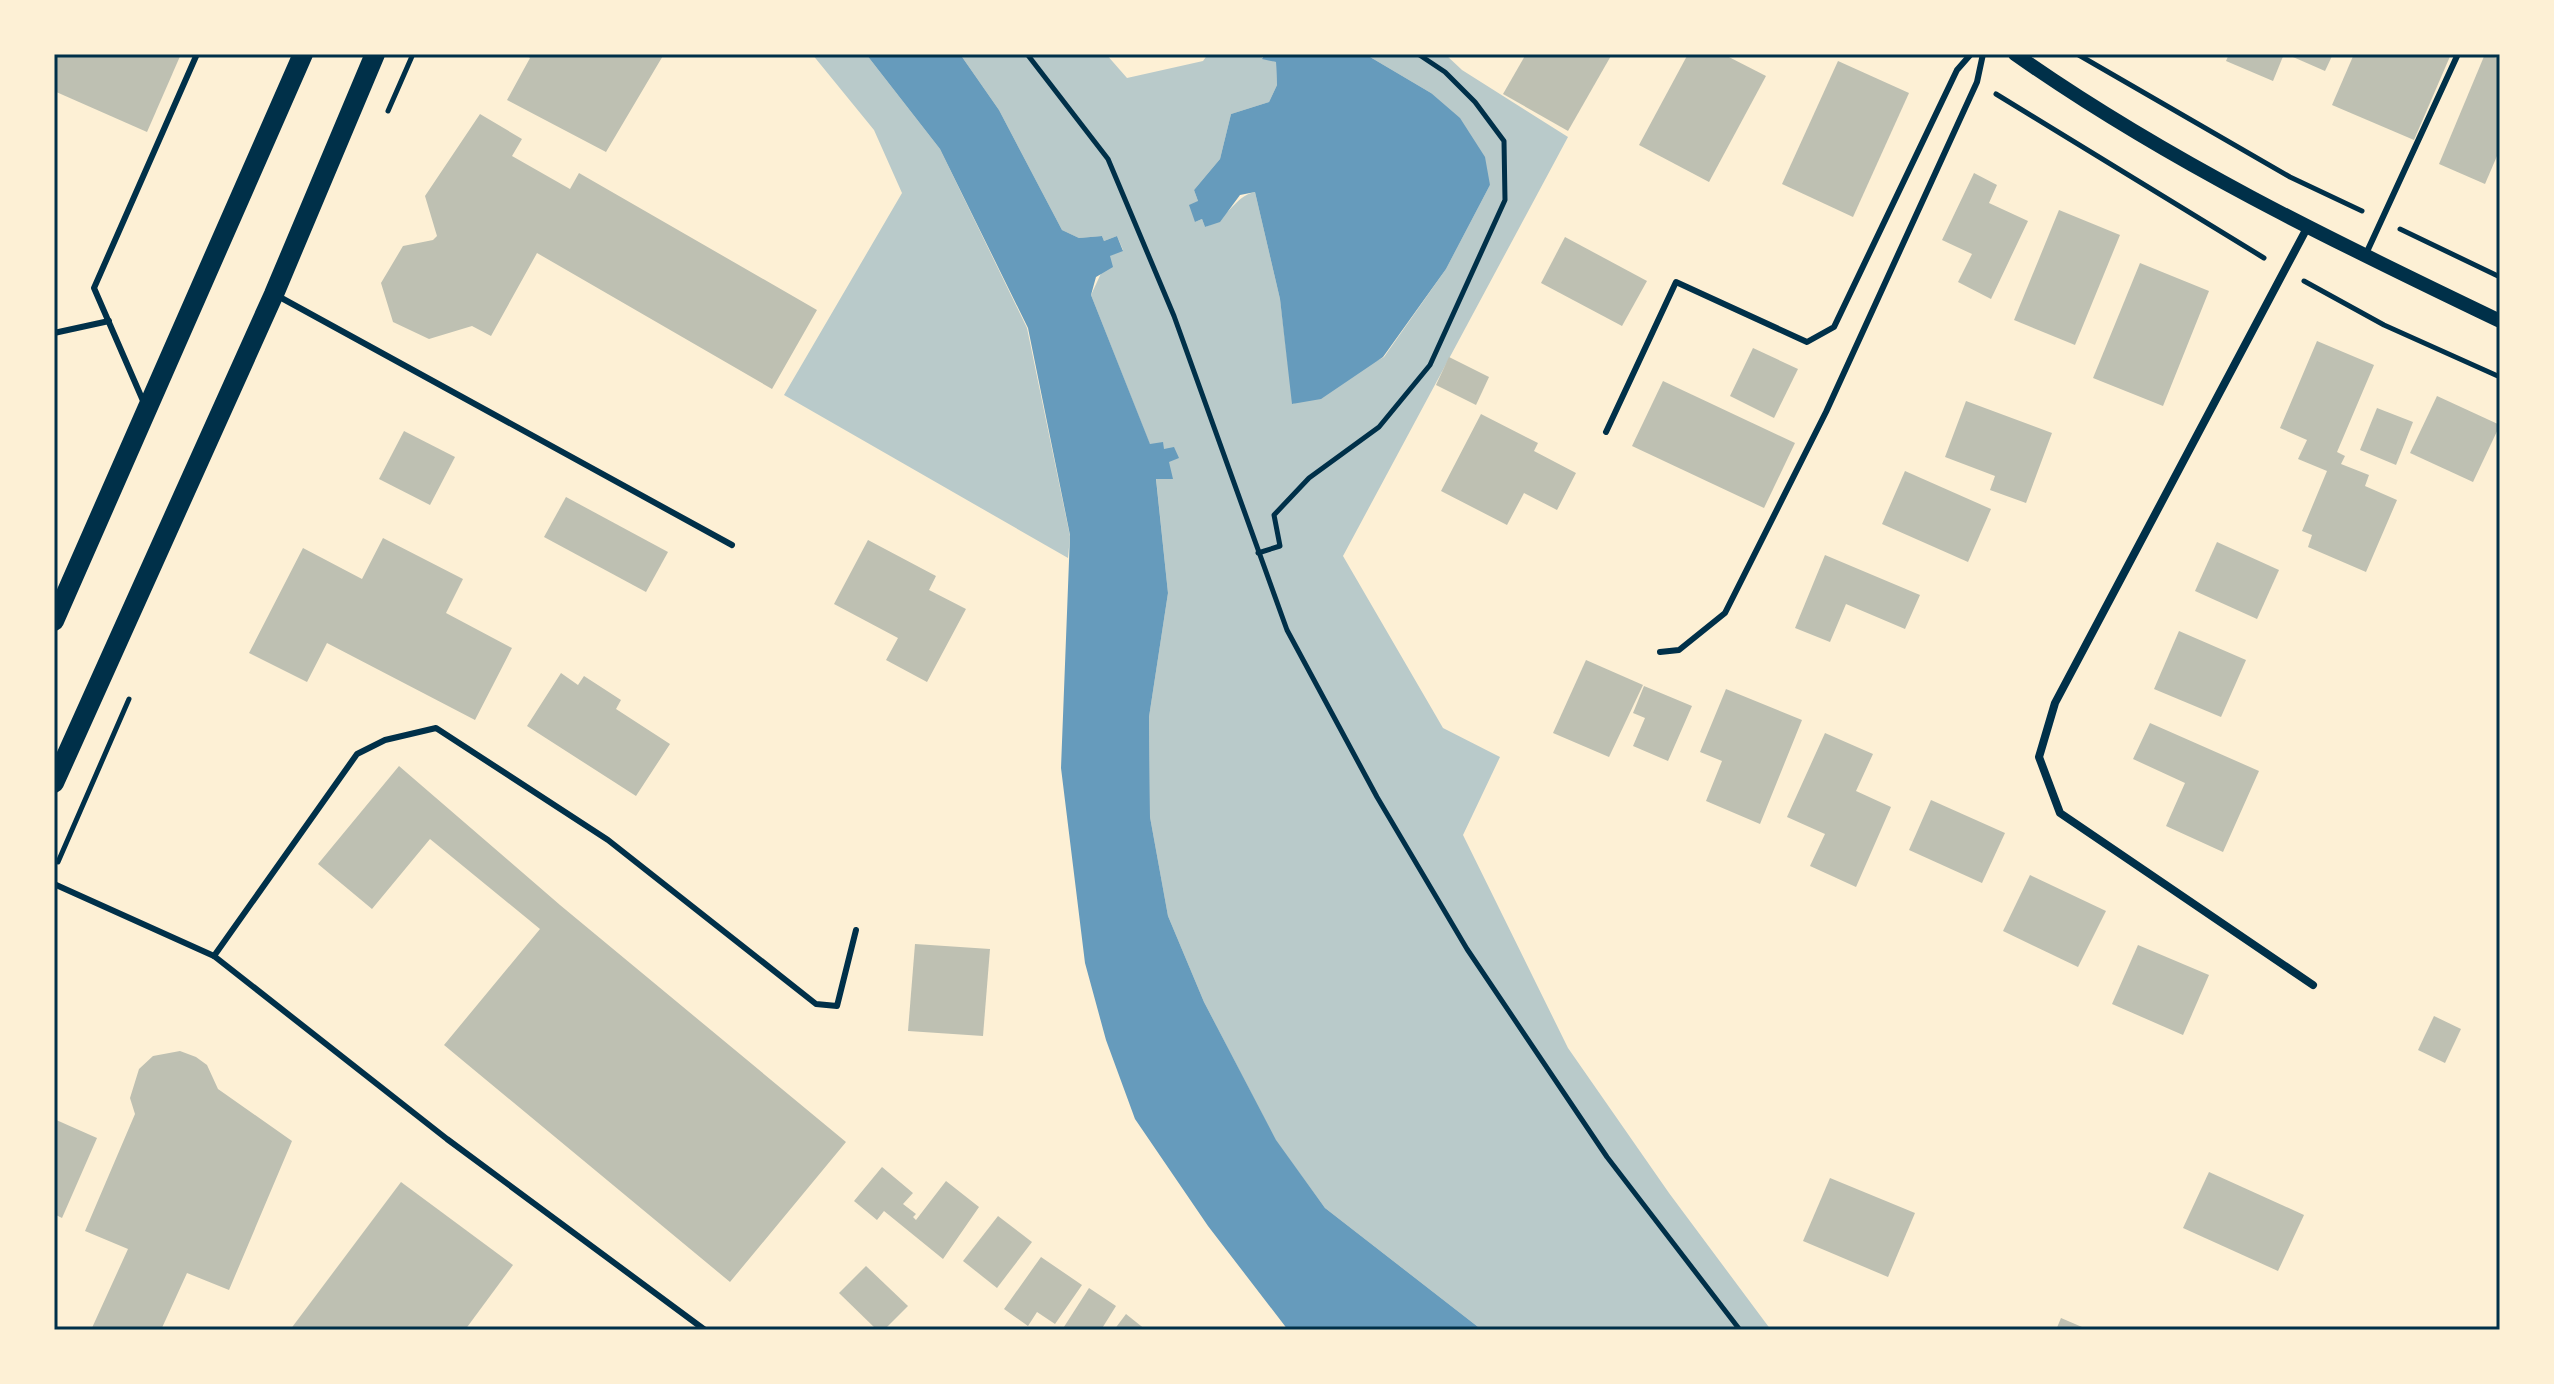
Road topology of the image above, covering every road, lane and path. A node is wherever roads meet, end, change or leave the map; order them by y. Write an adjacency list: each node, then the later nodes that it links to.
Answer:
1 (197, 54): 18 (lane)
2 (303, 54): 22 (main road)
3 (375, 54): 17 (main road)
4 (1027, 54): 25 (path)
5 (1418, 54): 25 (path)
6 (1971, 54): 23 (lane)
7 (1983, 54): 11 (lane)
8 (2015, 54): 13 (street)
9 (2077, 54): 12 (path)
10 (2458, 54): 12 (lane)
11 (1977, 82): 15 (path); 27 (lane)
12 (2384, 222): 14 (lane); 16 (path)
13 (2307, 228): 14 (street); 15 (street)
14 (2365, 256): 19 (street)
15 (2285, 270): 21 (path); 32 (street)
16 (2500, 277)
17 (274, 294): 24 (lane); 28 (main road)
18 (109, 321): 20 (lane); 22 (lane)
19 (2500, 321)
20 (54, 333)
21 (2500, 377)
22 (147, 410): 26 (main road)
23 (1606, 432)
24 (732, 545)
25 (1258, 553): 34 (path)
26 (54, 621)
27 (1660, 652)
28 (54, 783)
29 (54, 884): 31 (lane)
30 (856, 930): 31 (lane)
31 (214, 956): 33 (lane)
32 (2313, 985)
33 (705, 1330)
34 (1740, 1330)

